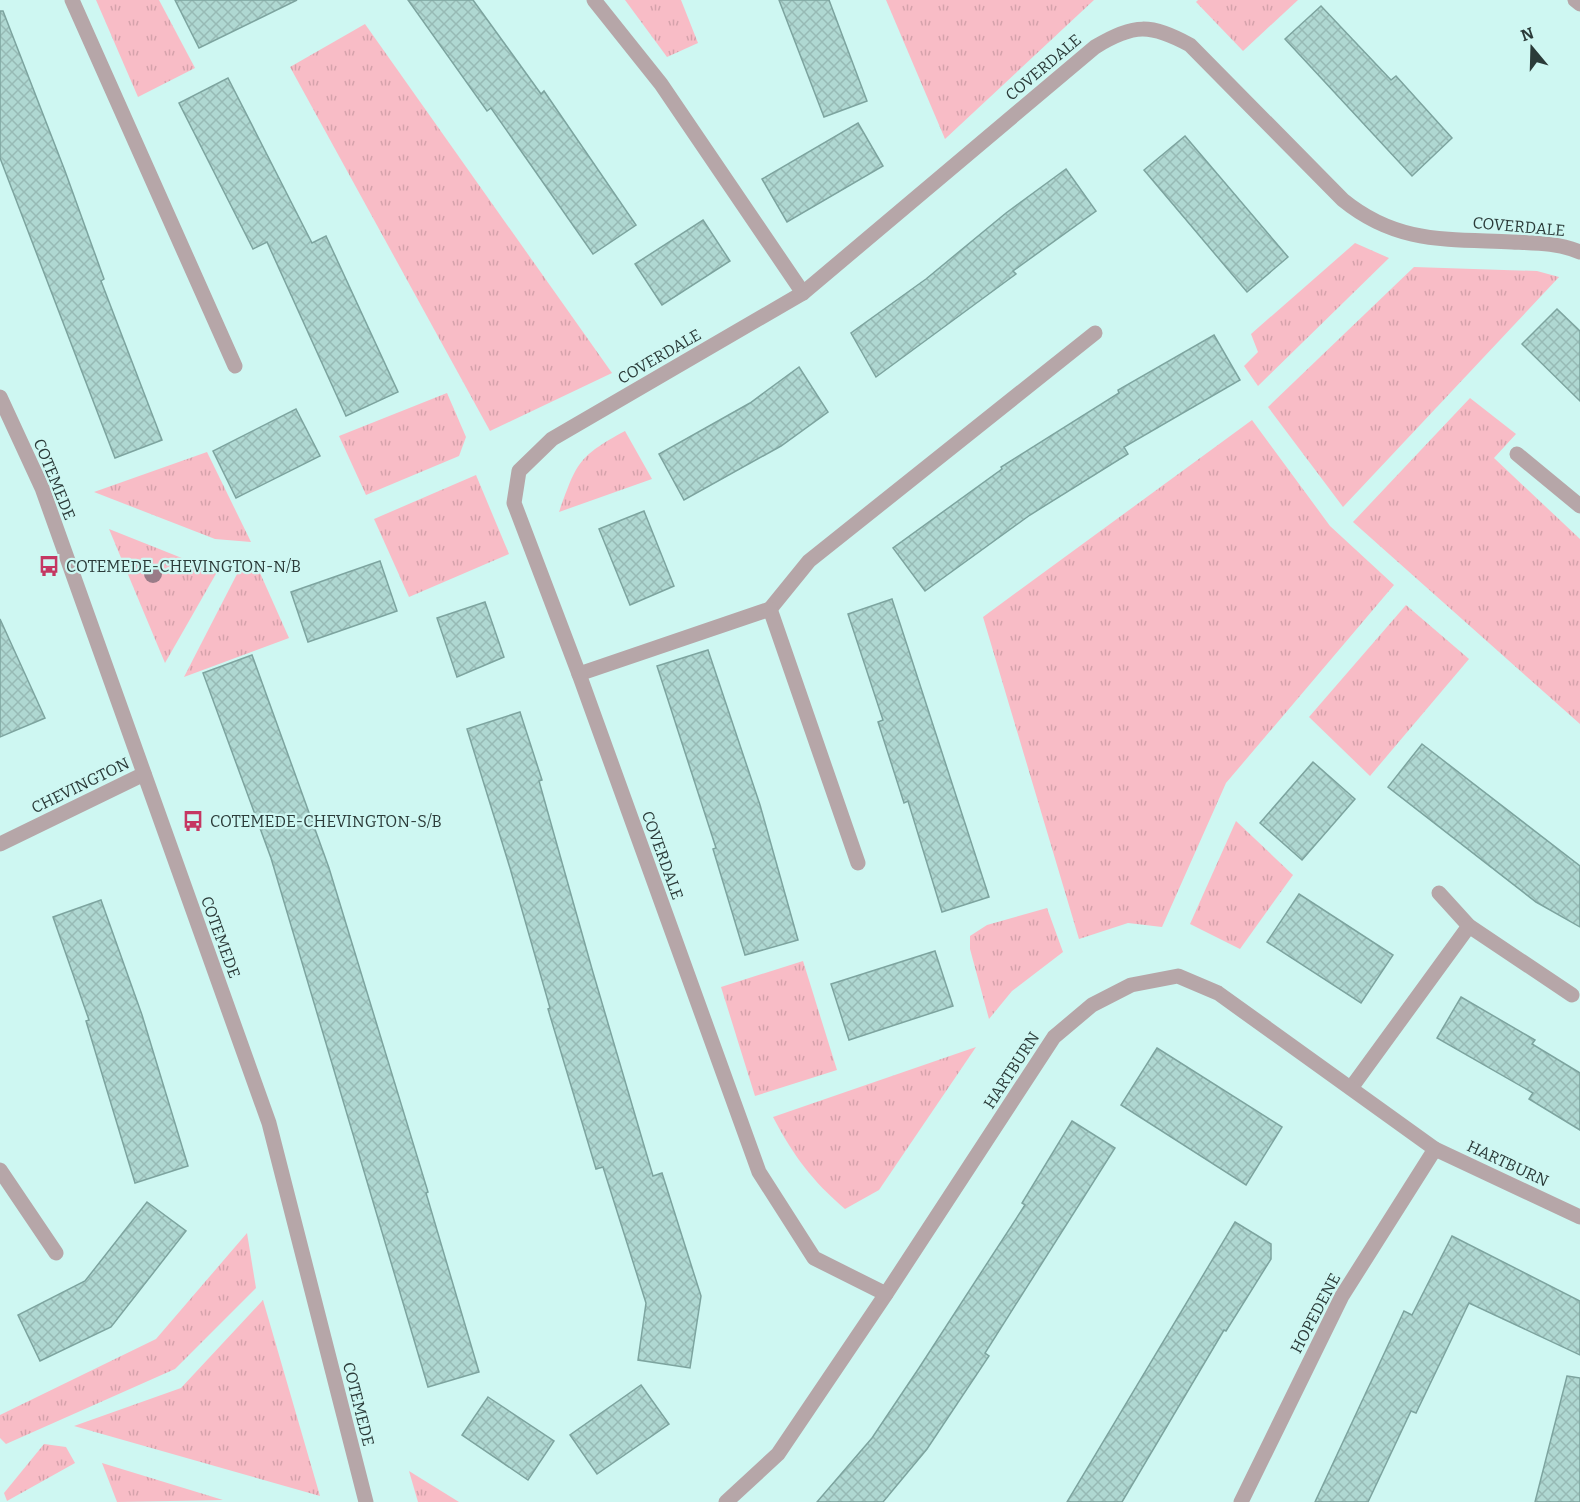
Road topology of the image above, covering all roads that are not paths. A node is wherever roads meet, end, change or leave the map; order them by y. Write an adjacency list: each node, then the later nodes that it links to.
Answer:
1 (72, 0): 8 (street)
2 (594, 0): 6 (street)
3 (1575, 0): 4 (street)
4 (1580, 4)
5 (1580, 252): 6 (street, COVERDALE)
6 (802, 293): 13 (street, COVERDALE)
7 (1095, 333): 12 (street)
8 (235, 366)
9 (0, 398): 14 (street, COTEMEDE)
10 (1517, 454): 11 (street)
11 (1580, 506)
12 (770, 609): 13 (street); 16 (street)
13 (579, 674): 25 (street, COVERDALE)
14 (144, 774): 15 (street, CHEVINGTON); 26 (street, COTEMEDE)
15 (0, 844)
16 (858, 863)
17 (1438, 893): 18 (street)
18 (1469, 926): 19 (street); 20 (street)
19 (1572, 995)
20 (1351, 1088): 21 (street, HARTBURN); 25 (street, HARTBURN)
21 (1435, 1149): 23 (street, HARTBURN); 28 (street, HOPEDENE)
22 (0, 1170): 24 (street)
23 (1580, 1217)
24 (56, 1253)
25 (886, 1294): 27 (street, HARTBURN)
26 (366, 1502)
27 (726, 1502)
28 (1241, 1502)

